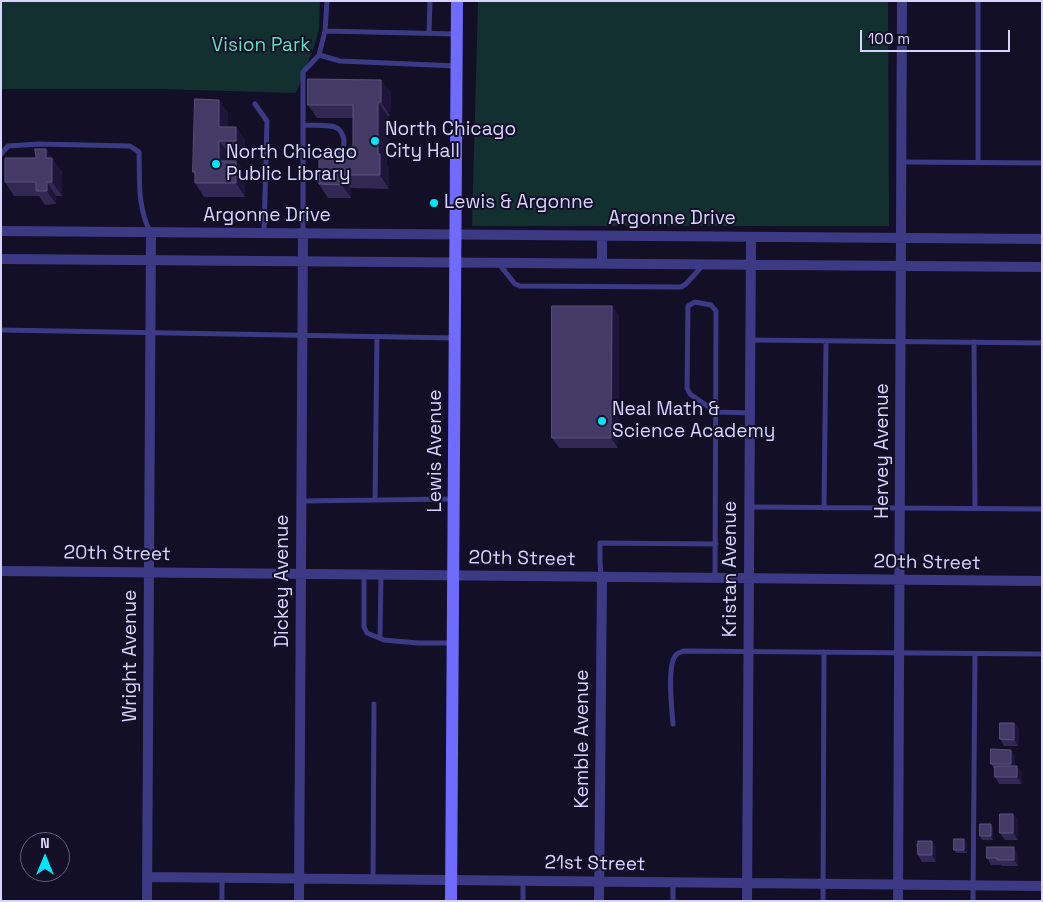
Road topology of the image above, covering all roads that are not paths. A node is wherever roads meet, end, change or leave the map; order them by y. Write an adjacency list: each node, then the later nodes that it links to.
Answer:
1 (327, 1): 6 (lane)
2 (430, 1): 7 (lane)
3 (457, 1): 8 (main road, Lewis Avenue)
4 (902, 1): 15 (street, Hervey Avenue)
5 (978, 1): 16 (lane)
6 (325, 31): 7 (lane); 9 (lane)
7 (429, 33): 8 (lane)
8 (456, 34): 10 (main road, Lewis Avenue)
9 (319, 55): 10 (lane); 12 (lane)
10 (456, 66): 22 (main road, Lewis Avenue)
11 (255, 104): 20 (lane)
12 (303, 125): 14 (lane); 14 (lane)
13 (1, 154): 19 (lane)
14 (303, 156): 21 (lane)
15 (902, 162): 16 (lane); 25 (street, Hervey Avenue)
16 (978, 162): 17 (lane)
17 (1042, 162)
18 (1, 231): 19 (street, Argonne Drive)
19 (150, 232): 20 (street, Argonne Drive); 28 (street, Wright Avenue)
20 (264, 233): 21 (street, Argonne Drive)
21 (302, 233): 22 (street, Argonne Drive); 29 (street, Dickey Avenue)
22 (456, 235): 23 (street, Argonne Drive); 30 (main road, Lewis Avenue)
23 (602, 236): 24 (street, Argonne Drive); 32 (street)
24 (751, 237): 25 (street, Argonne Drive); 34 (street, Kristan Avenue)
25 (901, 238): 26 (street, Argonne Drive); 35 (street, Hervey Avenue)
26 (1042, 239)
27 (1, 260): 28 (street)
28 (150, 261): 29 (street); 38 (street, Wright Avenue)
29 (302, 262): 30 (street); 39 (street, Dickey Avenue)
30 (456, 263): 31 (street); 41 (main road, Lewis Avenue)
31 (499, 263): 32 (street); 33 (lane)
32 (602, 264): 33 (street)
33 (703, 265): 34 (street)
34 (751, 265): 35 (street); 42 (street, Kristan Avenue)
35 (901, 266): 36 (street); 44 (street, Hervey Avenue)
36 (1042, 267)
37 (1, 330): 38 (lane)
38 (150, 333): 39 (lane); 59 (street, Wright Avenue)
39 (302, 335): 40 (lane); 51 (street, Dickey Avenue)
40 (378, 337): 41 (lane); 50 (lane)
41 (455, 338): 49 (main road, Lewis Avenue)
42 (750, 340): 43 (lane); 48 (street, Kristan Avenue)
43 (826, 341): 44 (lane); 53 (lane)
44 (901, 342): 45 (lane); 54 (street, Hervey Avenue)
45 (974, 342): 46 (lane); 55 (lane)
46 (1042, 343)
47 (716, 412): 47 (lane); 48 (lane); 57 (lane)
48 (750, 413): 52 (street, Kristan Avenue)
49 (454, 499): 50 (lane); 63 (main road, Lewis Avenue)
50 (375, 500): 51 (lane)
51 (301, 501): 60 (street, Dickey Avenue)
52 (749, 507): 53 (lane); 66 (street, Kristan Avenue)
53 (824, 508): 54 (lane)
54 (900, 508): 55 (lane); 67 (street, Hervey Avenue)
55 (974, 509): 56 (lane)
56 (1042, 509)
57 (716, 544): 64 (lane); 65 (lane)
58 (1, 571): 59 (street, 20th Street)
59 (149, 572): 60 (street, 20th Street); 78 (street, Wright Avenue)
60 (301, 574): 61 (street, 20th Street); 80 (street, Dickey Avenue)
61 (364, 574): 62 (street, 20th Street); 69 (lane)
62 (381, 574): 63 (street, 20th Street); 69 (lane)
63 (453, 575): 64 (street, 20th Street); 70 (main road, Lewis Avenue)
64 (602, 577): 65 (street, 20th Street); 84 (street, Kemble Avenue)
65 (715, 578): 66 (street, 20th Street)
66 (749, 578): 67 (street, 20th Street); 71 (street, Kristan Avenue)
67 (900, 580): 68 (street, 20th Street); 73 (street, Hervey Avenue)
68 (1042, 582)
69 (380, 638): 70 (lane)
70 (453, 643): 82 (main road, Lewis Avenue)
71 (748, 652): 72 (lane); 77 (lane); 86 (street, Kristan Avenue)
72 (824, 652): 73 (lane); 87 (lane)
73 (899, 653): 74 (lane); 88 (street, Hervey Avenue)
74 (975, 654): 75 (lane); 89 (lane)
75 (1042, 654)
76 (374, 704): 81 (lane)
77 (673, 724)
78 (148, 877): 79 (street, 21st Street); 91 (street, Wright Avenue)
79 (222, 878): 80 (street, 21st Street); 92 (lane)
80 (299, 879): 81 (street, 21st Street); 93 (street, Dickey Avenue)
81 (372, 880): 82 (street, 21st Street)
82 (451, 880): 83 (street, 21st Street); 94 (main road, Lewis Avenue)
83 (523, 881): 84 (street, 21st Street); 95 (lane)
84 (599, 882): 85 (street, 21st Street); 96 (street, Kemble Avenue)
85 (673, 882): 86 (street, 21st Street); 97 (lane)
86 (747, 883): 87 (street, 21st Street); 98 (street, Kristan Avenue)
87 (824, 884): 88 (street, 21st Street); 99 (lane)
88 (898, 885): 89 (street, 21st Street); 100 (street, Hervey Avenue)
89 (973, 886): 90 (street, 21st Street); 101 (lane)
90 (1042, 886)
91 (148, 901)
92 (222, 901)
93 (299, 901)
94 (451, 901)
95 (523, 901)
96 (599, 901)
97 (673, 901)
98 (747, 901)
99 (824, 901)
100 (898, 901)
101 (973, 901)

